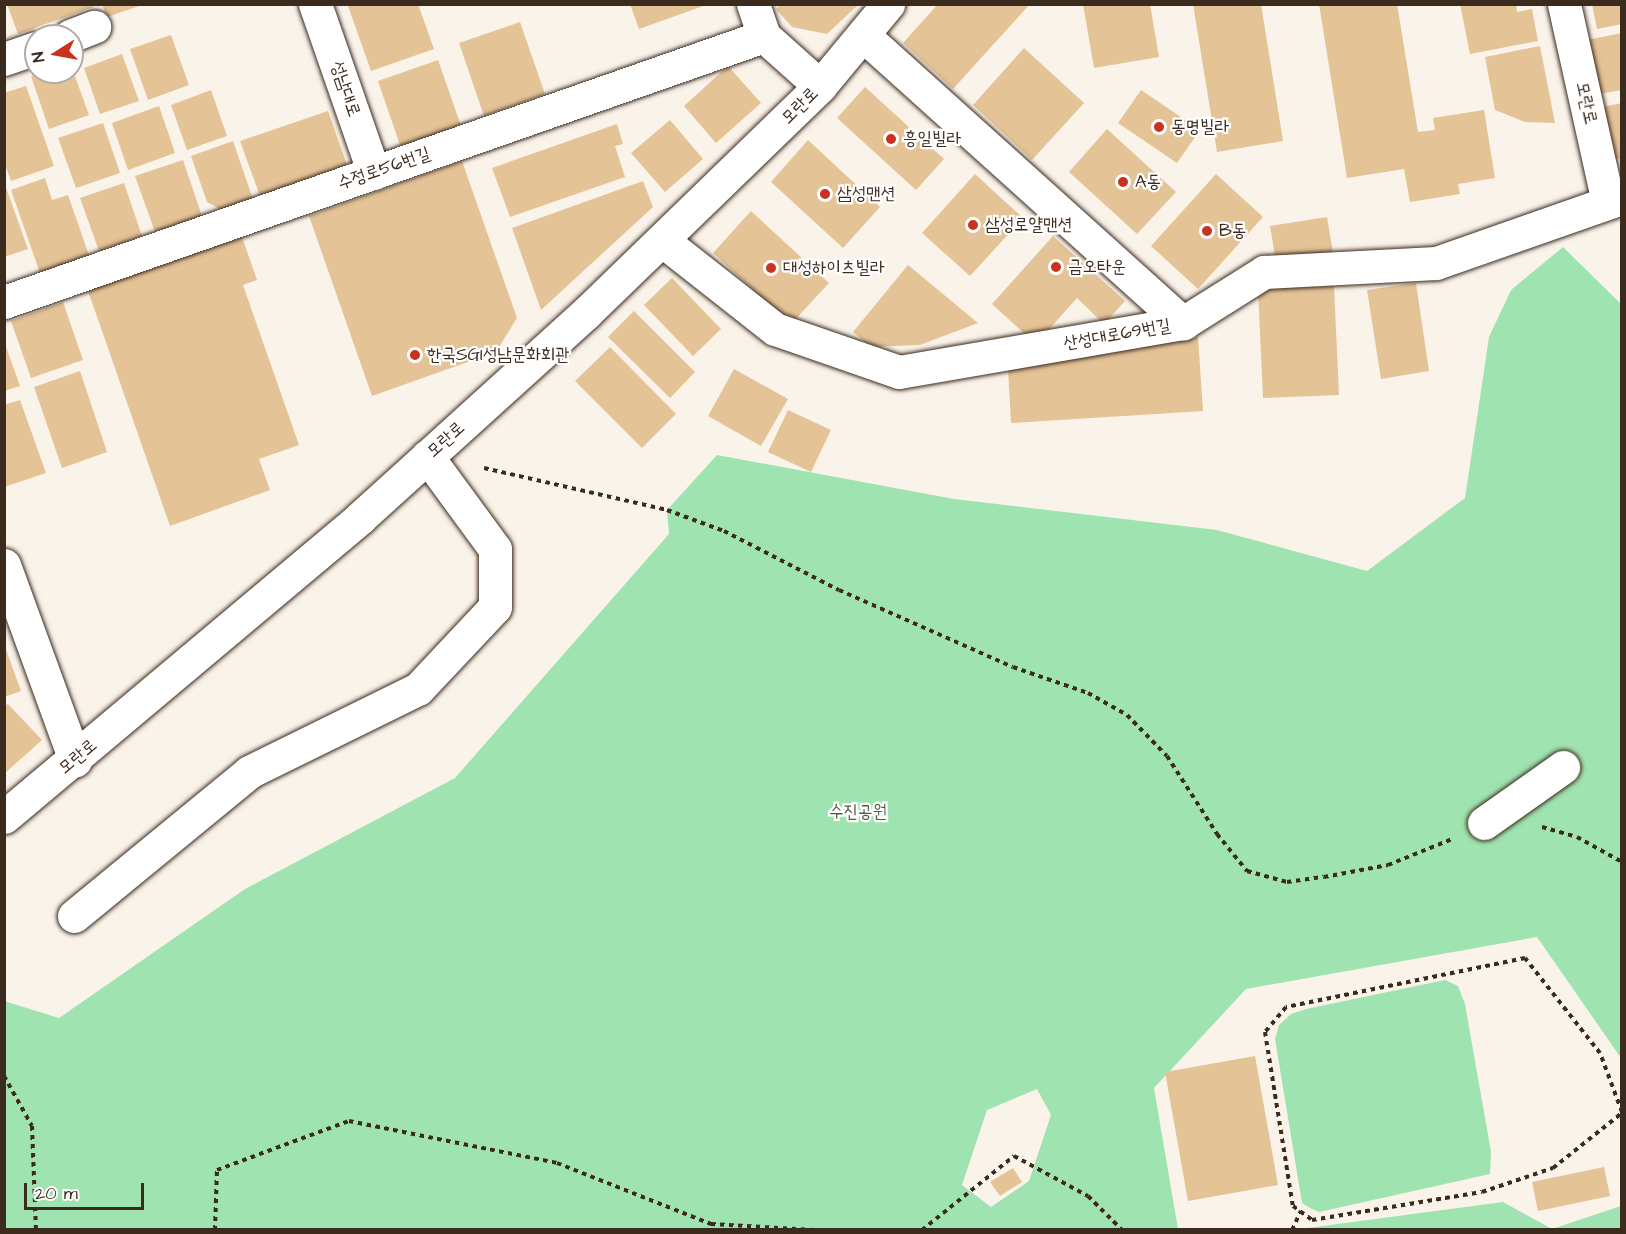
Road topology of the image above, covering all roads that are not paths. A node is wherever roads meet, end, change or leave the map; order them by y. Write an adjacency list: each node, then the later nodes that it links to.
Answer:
1 (315, 4): 10 (street, 성남대로)
2 (753, 4): 6 (street)
3 (888, 4): 5 (street, 모란로)
4 (1564, 4): 11 (street, 모란로)
5 (863, 35): 9 (street, 모란로); 14 (street)
6 (764, 36): 9 (street); 10 (street, 수정로56번길)
7 (24, 52): 8 (street)
8 (4, 59)
9 (820, 87): 12 (street, 모란로)
10 (374, 173): 13 (street, 수정로56번길)
11 (1615, 200): 14 (street, 산성대로69번길)
12 (663, 241): 14 (street, 산성대로69번길); 15 (street, 모란로)
13 (4, 302)
14 (1183, 323)
15 (427, 456): 18 (street, 모란로); 22 (street)
16 (4, 565): 17 (street)
17 (15, 625): 18 (street)
18 (75, 759): 20 (street, 모란로)
19 (1563, 766): 21 (street)
20 (4, 817)
21 (1484, 823)
22 (74, 916)

